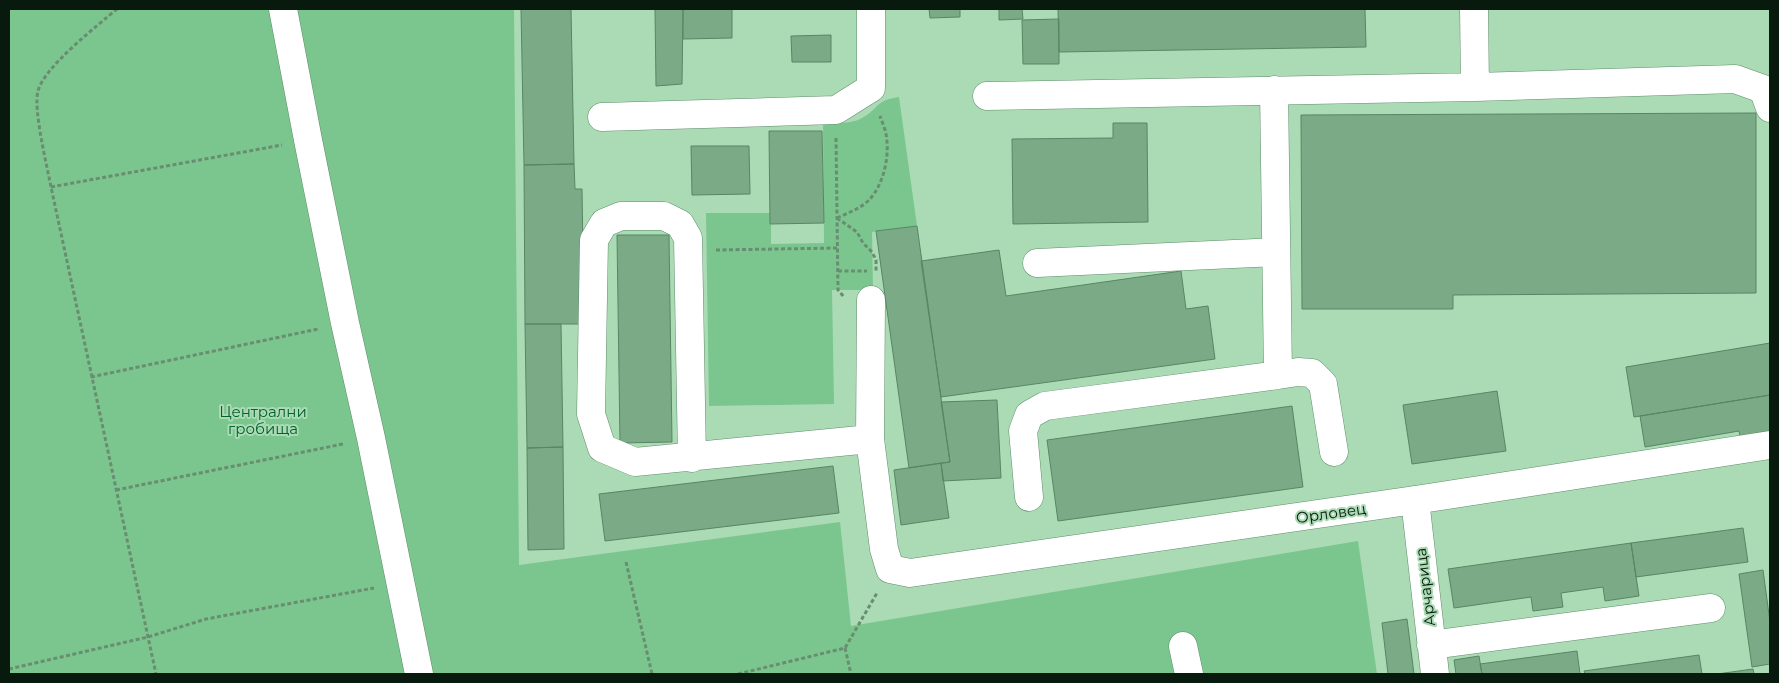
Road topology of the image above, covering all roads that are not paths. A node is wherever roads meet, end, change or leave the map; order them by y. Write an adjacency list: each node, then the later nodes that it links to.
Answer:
1 (283, 9): 22 (street)
2 (871, 9): 8 (street)
3 (1474, 9): 4 (street)
4 (1475, 87): 5 (street); 7 (street)
5 (1274, 90): 6 (street); 9 (street)
6 (987, 96)
7 (1770, 108)
8 (602, 117)
9 (1276, 252): 10 (street); 12 (street)
10 (1037, 264)
11 (871, 300): 13 (street)
12 (1278, 375): 15 (street); 17 (street)
13 (870, 439): 16 (street); 18 (street, Орловец)
14 (1770, 445): 18 (street, Орловец)
15 (1334, 452)
16 (692, 458): 16 (street)
17 (1029, 497)
18 (1415, 500): 20 (street, Арчарица)
19 (1711, 608): 20 (street)
20 (1432, 645): 24 (street, Арчарица)
21 (1183, 646): 23 (street)
22 (419, 674)
23 (1189, 674)
24 (1435, 674)

